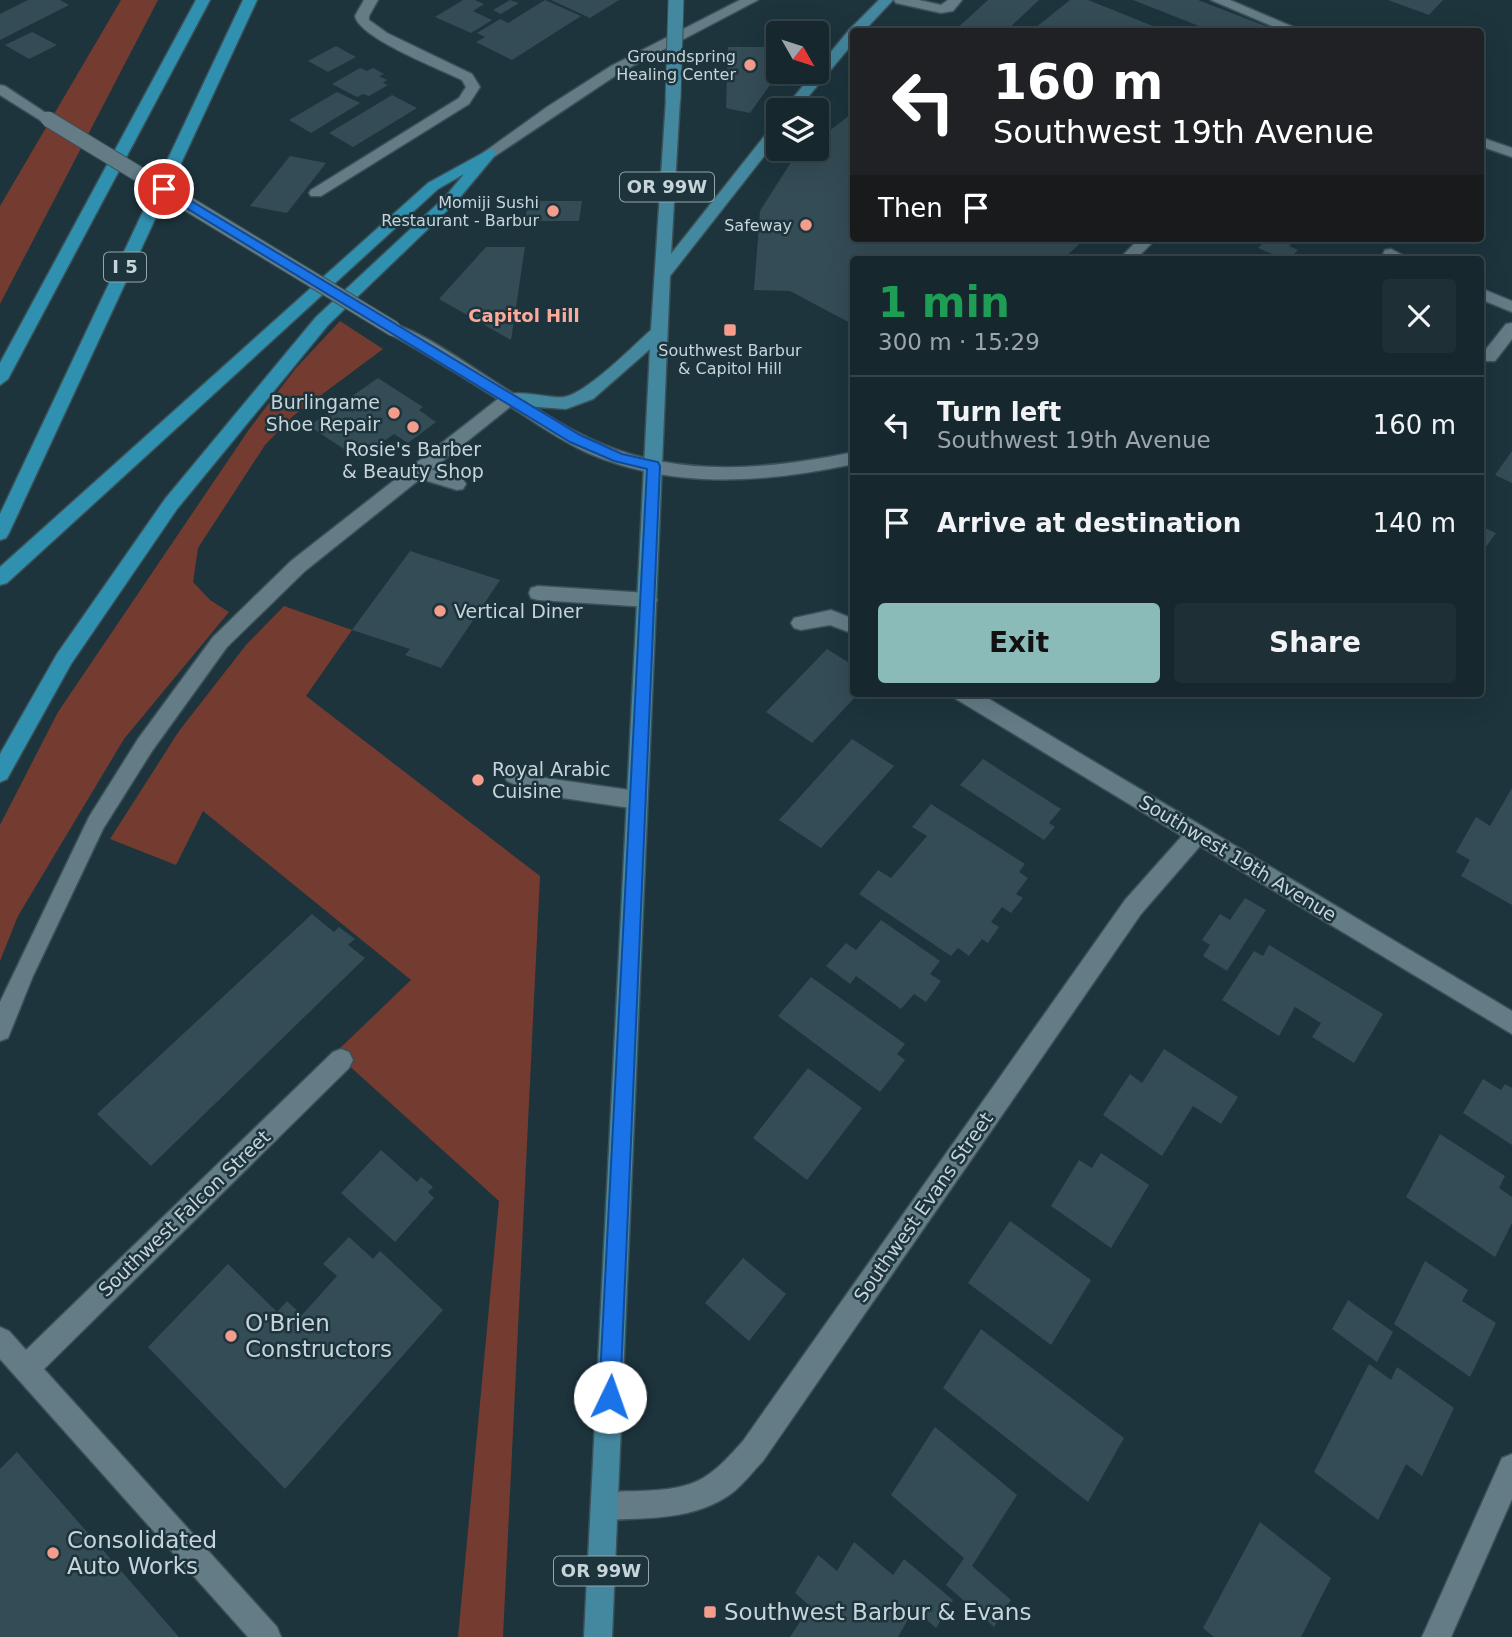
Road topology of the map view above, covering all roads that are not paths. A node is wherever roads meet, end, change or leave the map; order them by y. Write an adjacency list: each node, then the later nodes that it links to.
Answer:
1 (203, 0): 28 (highway)
2 (250, 0): 34 (highway, I 5)
3 (371, 0): 19 (street)
4 (676, 0): 22 (main road, OR 99W, bridge)
5 (751, 0): 17 (street)
6 (886, 0): 10 (main road)
7 (901, 0): 8 (street)
8 (955, 0)
9 (1218, 0): 11 (street)
10 (859, 28)
11 (1290, 28)
12 (850, 38): 14 (main road)
13 (0, 89): 29 (street, bridge)
14 (800, 98)
15 (1484, 142): 18 (street)
16 (766, 143): 22 (main road)
17 (490, 153): 35 (highway); 41 (highway)
18 (1512, 153)
19 (316, 193)
20 (1145, 242): 21 (street)
21 (1130, 256)
22 (663, 274): 26 (main road, OR 99W)
23 (1484, 295): 24 (street)
24 (1512, 307)
25 (1512, 328): 27 (street)
26 (659, 332): 29 (main road); 31 (main road, OR 99W)
27 (1489, 357)
28 (0, 379)
29 (509, 398): 31 (street); 32 (street)
30 (850, 459): 31 (street)
31 (653, 466): 37 (main road, OR 99W)
32 (417, 471): 33 (street); 46 (street)
33 (457, 484)
34 (0, 533)
35 (0, 578)
36 (538, 593): 37 (street)
37 (648, 600): 43 (main road, OR 99W)
38 (801, 623): 39 (street)
39 (850, 625)
40 (970, 697): 44 (street, Southwest 19th Avenue)
41 (0, 773)
42 (514, 775): 43 (street)
43 (637, 800): 51 (main road, OR 99W)
44 (1198, 833): 45 (street, Southwest 19th Avenue); 51 (street, Southwest Evans Street)
45 (1512, 1023)
46 (0, 1030)
47 (341, 1060): 49 (street, Southwest Falcon Street)
48 (0, 1340): 49 (street)
49 (27, 1367): 52 (street)
50 (1512, 1468): 54 (street)
51 (605, 1506): 53 (main road, OR 99W)
52 (267, 1637)
53 (598, 1637)
54 (1436, 1637)

